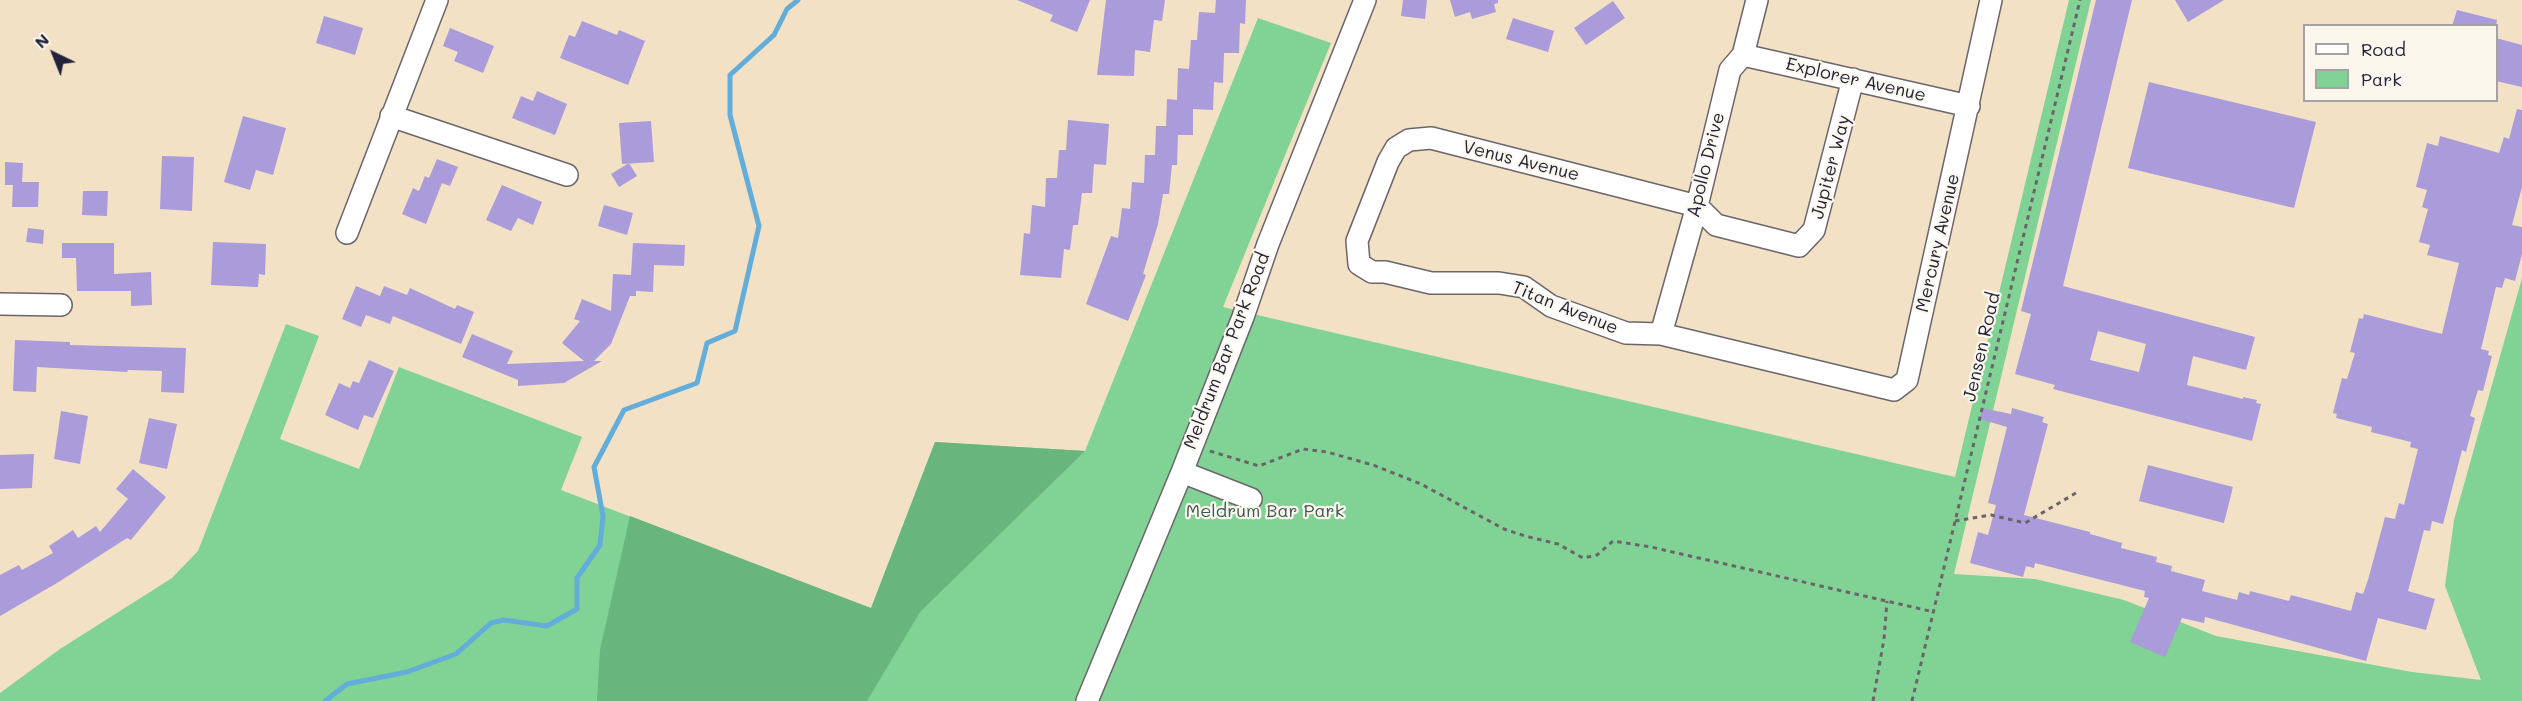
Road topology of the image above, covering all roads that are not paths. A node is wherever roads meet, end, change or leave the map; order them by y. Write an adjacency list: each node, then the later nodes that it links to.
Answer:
1 (437, 0): 8 (street)
2 (1365, 0): 17 (street, Meldrum Bar Park Road)
3 (1757, 0): 5 (street, Apollo Drive)
4 (1991, 0): 7 (street, Mercury Avenue)
5 (1743, 55): 6 (street, Explorer Avenue); 11 (street, Apollo Drive)
6 (1853, 79): 7 (street, Explorer Avenue); 11 (street, Jupiter Way)
7 (1970, 106): 16 (street, Mercury Avenue)
8 (391, 116): 9 (street); 12 (street)
9 (567, 175)
10 (1375, 195): 11 (street, Venus Avenue); 15 (street, Titan Avenue)
11 (1697, 206): 15 (street, Apollo Drive)
12 (347, 233)
13 (0, 304): 14 (street)
14 (61, 305)
15 (1661, 334): 16 (street, Titan Avenue)
16 (1908, 381)
17 (1182, 472): 18 (street); 19 (street, Meldrum Bar Park Road)
18 (1251, 499)
19 (1087, 701)

